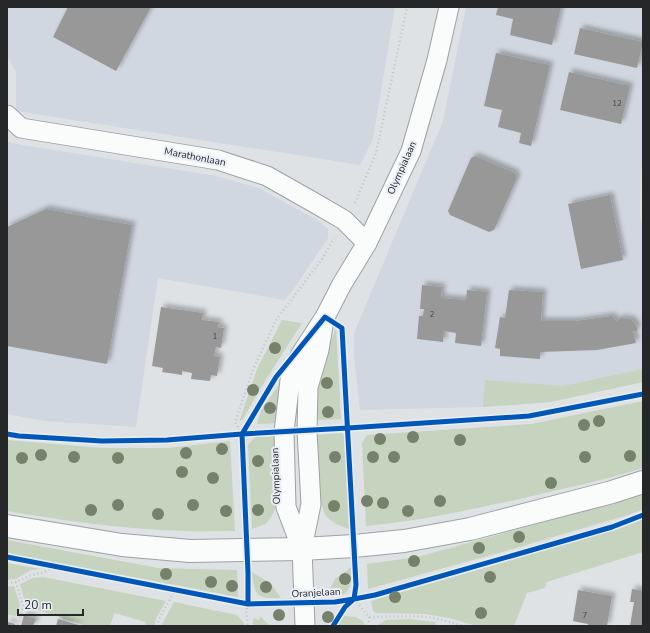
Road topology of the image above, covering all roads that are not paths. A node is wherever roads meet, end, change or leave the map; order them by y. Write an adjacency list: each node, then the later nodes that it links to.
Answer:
1 (449, 7): 3 (street, Olympialaan)
2 (7, 115): 3 (street, Marathonlaan)
3 (367, 243): 4 (street, Olympialaan)
4 (325, 317): 7 (street, Olympialaan); 7 (street, Olympialaan)
5 (643, 482): 7 (street)
6 (7, 526): 7 (street)
7 (302, 549): 8 (street)
8 (305, 626)

